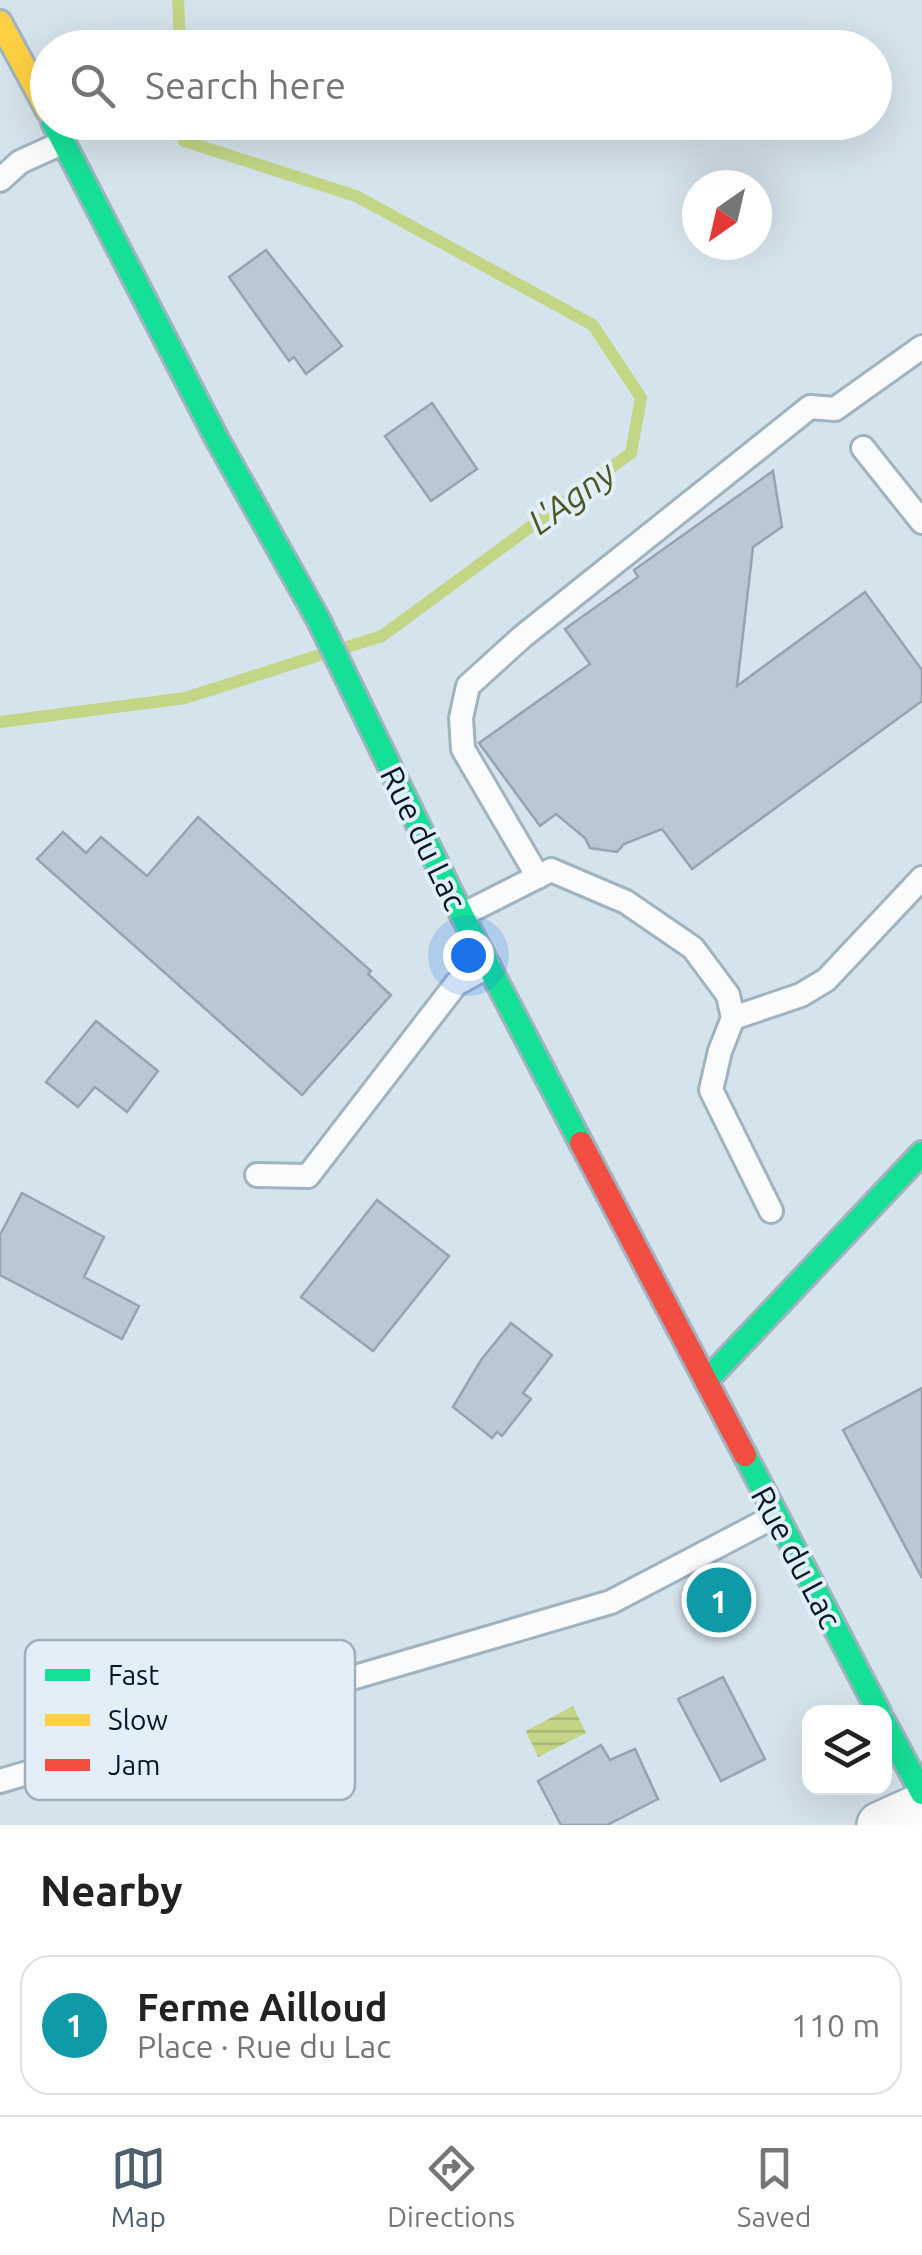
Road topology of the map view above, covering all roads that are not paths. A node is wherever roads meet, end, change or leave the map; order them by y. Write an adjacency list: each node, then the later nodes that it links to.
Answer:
1 (0, 22): 2 (street)
2 (30, 78)
3 (49, 140): 5 (lane)
4 (63, 140): 11 (street, Rue du Lac)
5 (0, 180)
6 (922, 347): 9 (lane)
7 (863, 448): 8 (lane)
8 (922, 522)
9 (538, 877): 11 (lane); 13 (lane)
10 (922, 878): 13 (lane)
11 (462, 915): 12 (street, Rue du Lac)
12 (489, 966): 15 (lane); 17 (street, Rue du Lac)
13 (733, 1018): 16 (lane)
14 (922, 1152): 17 (street)
15 (257, 1175)
16 (770, 1212)
17 (706, 1381): 18 (street, Rue du Lac)
18 (775, 1516): 19 (lane); 20 (street, Rue du Lac)
19 (355, 1677)
20 (875, 1705)
21 (892, 1737): 24 (street)
22 (25, 1774): 23 (lane)
23 (0, 1781)
24 (922, 1793)
25 (922, 1806): 26 (street)
26 (880, 1825)

